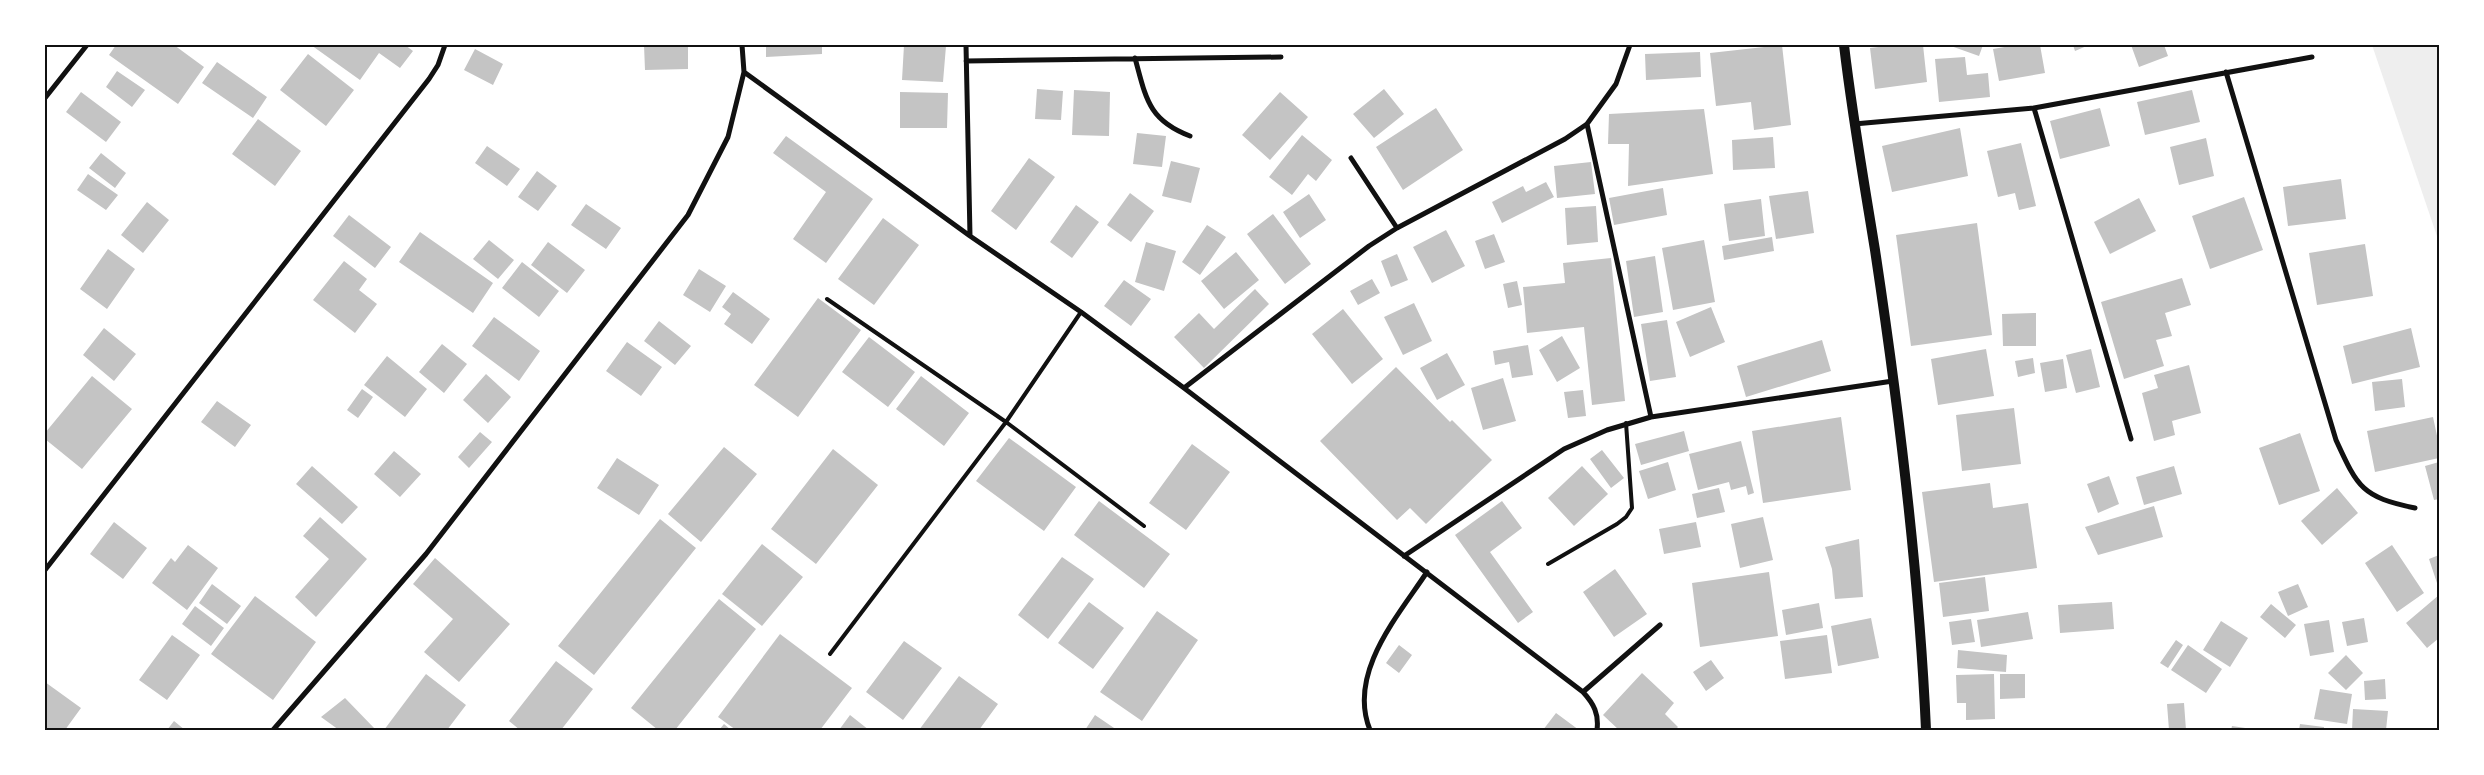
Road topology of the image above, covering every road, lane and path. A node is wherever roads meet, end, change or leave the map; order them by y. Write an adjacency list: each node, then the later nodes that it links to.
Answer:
1 (87, 45): 13 (street)
2 (445, 45): 33 (street)
3 (742, 45): 11 (street)
4 (966, 45): 10 (street)
5 (1630, 45): 15 (street)
6 (1844, 45): 16 (main road)
7 (2312, 56): 12 (street)
8 (1281, 57): 9 (street)
9 (1134, 58): 10 (street); 17 (street)
10 (966, 61): 20 (street)
11 (744, 72): 20 (street); 38 (street)
12 (2226, 72): 14 (street); 29 (street)
13 (45, 98)
14 (2034, 108): 16 (street); 28 (street)
15 (1587, 124): 19 (street); 25 (street)
16 (1854, 124): 23 (main road)
17 (1190, 136)
18 (1351, 158): 19 (street)
19 (1398, 228): 24 (street)
20 (970, 236): 22 (street)
21 (827, 299): 26 (lane)
22 (1081, 312): 24 (street); 26 (lane)
23 (1893, 382): 25 (street); 41 (main road)
24 (1184, 388): 31 (street)
25 (1651, 417): 27 (street)
26 (1006, 422): 30 (lane); 36 (lane)
27 (1626, 423): 31 (street); 32 (lane)
28 (2131, 439)
29 (2415, 508)
30 (1144, 526)
31 (1404, 556): 34 (street)
32 (1548, 564)
33 (45, 570)
34 (1427, 572): 37 (street); 39 (street)
35 (1660, 625): 37 (street)
36 (830, 654)
37 (1582, 692): 40 (street)
38 (273, 730)
39 (1370, 730)
40 (1598, 730)
41 (1926, 730)

